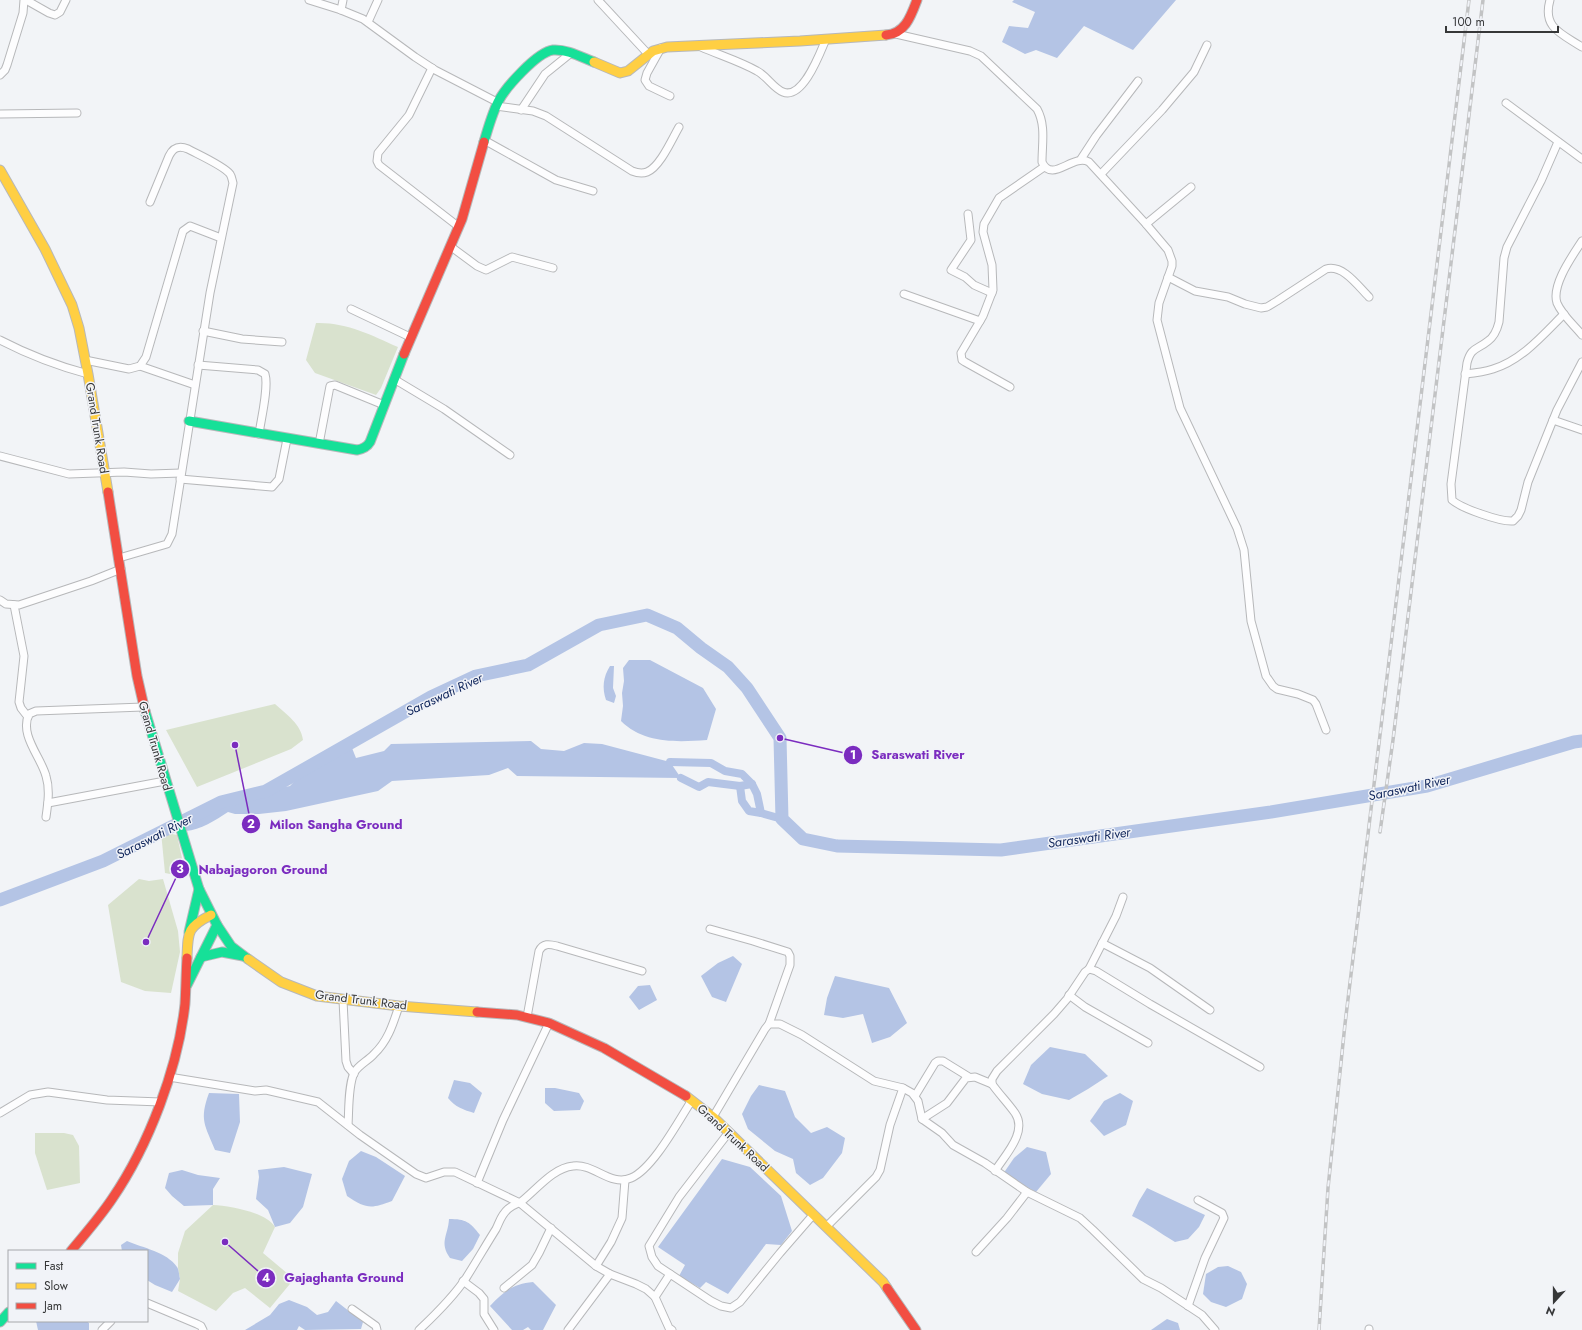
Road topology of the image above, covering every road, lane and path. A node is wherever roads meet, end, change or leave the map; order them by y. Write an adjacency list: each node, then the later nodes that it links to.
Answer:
1 (25, 0): 2 (street); 20 (street)
2 (66, 0)
3 (309, 0): 9 (street)
4 (343, 0): 9 (street)
5 (378, 0): 10 (street)
6 (598, 0): 18 (street)
7 (917, 0): 11 (main road)
8 (1550, 0): 15 (street)
9 (341, 10): 10 (street)
10 (368, 22): 19 (street)
11 (896, 34): 12 (main road); 33 (street)
12 (826, 39): 13 (main road); 13 (street)
13 (697, 45): 16 (main road)
14 (1206, 45): 35 (street)
15 (1582, 47)
16 (661, 48): 18 (main road); 22 (street)
17 (571, 52): 18 (main road); 24 (main road); 25 (street)
18 (648, 54)
19 (432, 68): 24 (street); 41 (street)
20 (0, 75)
21 (1138, 81): 31 (street)
22 (670, 96)
23 (1506, 103): 30 (street)
24 (496, 104): 25 (street); 29 (main road)
25 (521, 110): 28 (street)
26 (77, 113): 27 (street)
27 (0, 114)
28 (678, 127)
29 (484, 140): 37 (street); 41 (main road)
30 (1558, 142): 32 (street); 63 (street)
31 (1081, 159): 33 (street); 35 (street)
32 (1582, 159)
33 (1044, 167): 47 (street)
34 (0, 170): 58 (main road, Grand Trunk Road)
35 (1101, 174): 40 (street)
36 (1191, 187): 40 (street)
37 (593, 191)
38 (150, 202): 42 (street)
39 (968, 214): 47 (street)
40 (1146, 224): 46 (street)
41 (459, 227): 44 (main road)
42 (221, 238): 53 (street); 61 (street)
43 (1582, 241): 51 (street)
44 (450, 246): 45 (street); 55 (main road)
45 (553, 268)
46 (1168, 277): 49 (street); 84 (street)
47 (992, 293): 52 (street)
48 (904, 294): 52 (street)
49 (1369, 297)
50 (351, 309): 55 (street)
51 (1564, 314): 54 (street); 63 (street)
52 (980, 321): 66 (street)
53 (204, 331): 57 (street); 60 (street)
54 (1582, 335)
55 (410, 337): 64 (main road)
56 (0, 340): 62 (street)
57 (282, 342)
58 (85, 360): 61 (street); 62 (main road, Grand Trunk Road)
59 (1582, 362): 68 (street)
60 (198, 365): 65 (street); 71 (street)
61 (140, 366): 65 (street)
62 (88, 374): 76 (main road, Grand Trunk Road)
63 (1465, 374): 68 (street)
64 (394, 379): 67 (main road); 75 (street)
65 (194, 385): 69 (street)
66 (1010, 386)
67 (384, 405): 73 (main road); 73 (street)
68 (1553, 420): 70 (street)
69 (189, 421): 71 (main road); 77 (street)
70 (1582, 430)
71 (259, 434): 72 (main road)
72 (287, 439): 73 (main road); 77 (street)
73 (319, 444)
74 (0, 456): 76 (street)
75 (510, 456)
76 (104, 472): 77 (street); 78 (main road, Grand Trunk Road)
77 (181, 476): 78 (street)
78 (119, 558): 79 (main road, Grand Trunk Road)
79 (121, 569): 81 (street); 82 (main road, Grand Trunk Road)
80 (0, 600): 81 (street)
81 (14, 605): 83 (street)
82 (143, 706): 83 (street); 85 (main road, Grand Trunk Road)
83 (28, 717): 86 (street)
84 (1326, 730)
85 (165, 781): 86 (street); 88 (main road, Grand Trunk Road)
86 (48, 804): 87 (street)
87 (46, 817)
88 (199, 889): 90 (main road, Grand Trunk Road); 93 (main road)
89 (1123, 897): 94 (street)
90 (211, 915): 91 (main road, Grand Trunk Road); 93 (main road)
91 (217, 925): 95 (main road, Grand Trunk Road); 96 (main road)
92 (710, 929): 106 (street)
93 (189, 933): 99 (main road)
94 (1102, 943): 97 (street); 103 (street)
95 (243, 956): 96 (main road); 101 (main road, Grand Trunk Road)
96 (201, 957): 99 (main road)
97 (1089, 969): 100 (street); 108 (street)
98 (642, 971): 104 (street)
99 (186, 988): 110 (main road)
100 (1069, 995): 107 (street); 112 (street)
101 (343, 1000): 102 (main road, Grand Trunk Road); 109 (street)
102 (399, 1006): 104 (main road, Grand Trunk Road); 109 (street)
103 (1210, 1010)
104 (527, 1017): 105 (main road, Grand Trunk Road)
105 (550, 1023): 115 (main road, Grand Trunk Road); 124 (street)
106 (769, 1024): 113 (street); 118 (street)
107 (1148, 1043)
108 (1260, 1067)
109 (354, 1074): 120 (street)
110 (169, 1077): 116 (main road); 120 (street)
111 (969, 1077): 112 (street); 114 (street); 119 (street)
112 (992, 1084): 122 (street)
113 (903, 1088): 114 (street); 129 (street)
114 (915, 1096): 119 (street)
115 (692, 1100): 118 (main road, Grand Trunk Road); 123 (street)
116 (161, 1102): 117 (street); 131 (main road)
117 (0, 1112)
118 (713, 1117): 121 (main road, Grand Trunk Road)
119 (922, 1119): 122 (street)
120 (348, 1126): 124 (street)
121 (729, 1132): 128 (main road, Grand Trunk Road); 135 (street)
122 (995, 1171): 125 (street)
123 (625, 1180): 127 (street); 133 (street)
124 (477, 1183): 127 (street)
125 (1027, 1192): 132 (street); 141 (street)
126 (1198, 1200): 141 (street)
127 (520, 1203): 130 (street); 136 (street)
128 (813, 1215): 129 (main road, Grand Trunk Road); 135 (street)
129 (826, 1227): 137 (main road, Grand Trunk Road)
130 (551, 1228): 133 (street); 138 (street)
131 (72, 1250)
132 (976, 1252)
133 (596, 1266): 134 (street)
134 (610, 1274): 139 (street); 150 (street)
135 (670, 1274): 139 (street)
136 (463, 1281): 148 (street); 149 (street)
137 (883, 1282): 151 (main road, Grand Trunk Road); 152 (main road)
138 (504, 1288)
139 (655, 1297): 144 (street)
140 (148, 1303): 146 (street)
141 (1188, 1306): 153 (street)
142 (352, 1309): 147 (street)
143 (110, 1322): 145 (street)
144 (670, 1329)
145 (102, 1330)
146 (203, 1330)
147 (377, 1330)
148 (419, 1330)
149 (494, 1330)
150 (568, 1330)
151 (916, 1330)
152 (922, 1330)
153 (1215, 1330)

